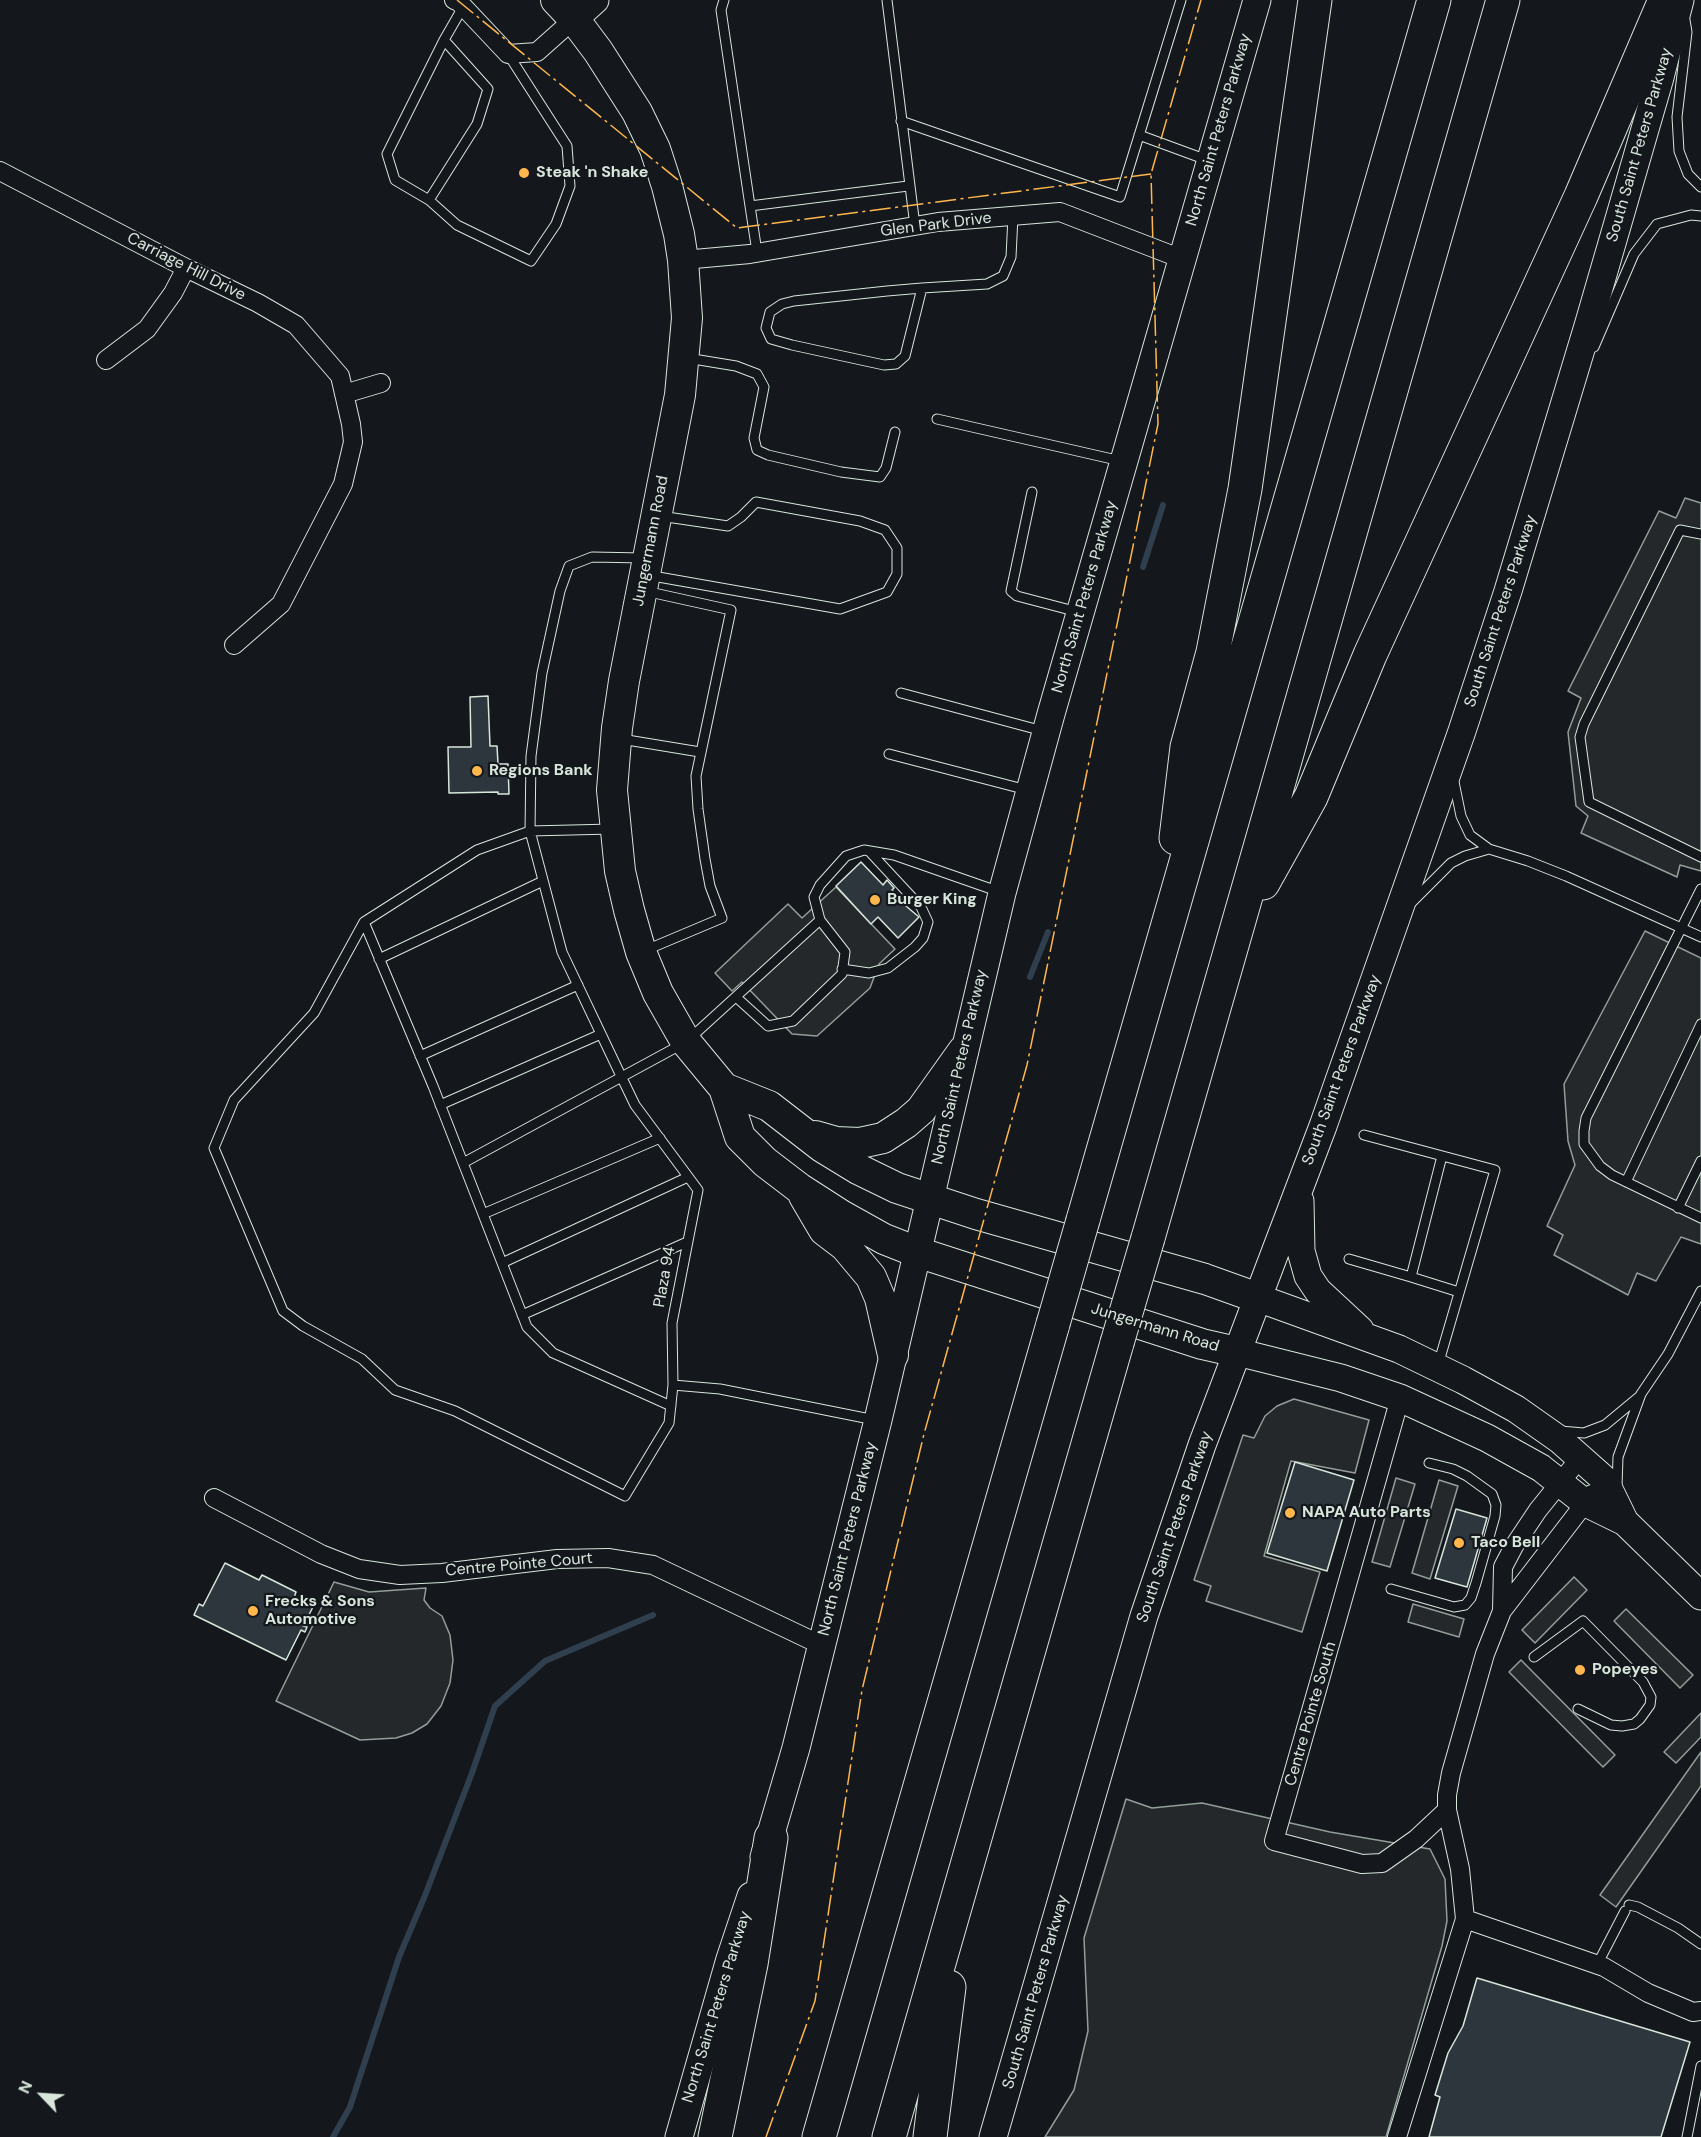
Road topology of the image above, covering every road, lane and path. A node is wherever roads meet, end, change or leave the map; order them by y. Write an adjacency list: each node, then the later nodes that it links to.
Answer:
1 (724, 0): 21 (lane)
2 (887, 0): 14 (lane)
3 (1181, 0): 15 (lane)
4 (1257, 0): 16 (main road, North Saint Peters Parkway)
5 (1315, 0): 65 (highway)
6 (1434, 0): 65 (highway)
7 (1503, 0): 63 (highway)
8 (1665, 0): 63 (highway)
9 (1682, 0): 19 (lane); 35 (main road, South Saint Peters Parkway)
10 (459, 3): 12 (lane); 13 (street)
11 (575, 6): 13 (street); 27 (main road, Jungermann Road)
12 (444, 40): 20 (lane); 20 (lane)
13 (508, 54): 20 (lane)
14 (901, 121): 15 (lane); 18 (lane)
15 (1139, 135): 16 (lane)
16 (1210, 161): 26 (main road, North Saint Peters Parkway)
17 (0, 171): 28 (street, Carriage Hill Drive)
18 (908, 186): 21 (lane); 24 (lane)
19 (1701, 187)
20 (429, 200)
21 (750, 206): 25 (lane)
22 (1013, 216): 24 (street, Glen Park Drive); 26 (street, Glen Park Drive); 29 (lane)
23 (1701, 216): 35 (lane)
24 (915, 226): 25 (street, Glen Park Drive)
25 (757, 252): 27 (street, Glen Park Drive)
26 (1182, 259): 37 (main road, North Saint Peters Parkway)
27 (683, 260): 30 (main road, Jungermann Road)
28 (186, 268): 31 (street); 33 (street, Carriage Hill Drive)
29 (922, 288): 29 (lane)
30 (684, 358): 36 (lane); 39 (main road, Jungermann Road)
31 (106, 360)
32 (381, 383): 33 (street)
33 (344, 394): 43 (street, Carriage Hill Drive)
34 (937, 419): 37 (lane)
35 (1560, 420): 49 (main road, South Saint Peters Parkway)
36 (895, 432)
37 (1124, 462): 42 (main road, North Saint Peters Parkway)
38 (1032, 492): 42 (lane)
39 (656, 516): 41 (main road, Jungermann Road); 41 (lane)
40 (1701, 534): 55 (lane)
41 (645, 574): 46 (main road, Jungermann Road); 47 (lane); 52 (lane, Plaza 94)
42 (1080, 613): 45 (main road, North Saint Peters Parkway)
43 (234, 645)
44 (901, 693): 45 (lane)
45 (1046, 732): 50 (main road, North Saint Peters Parkway)
46 (616, 738): 47 (lane); 51 (main road, Jungermann Road)
47 (700, 752): 66 (lane)
48 (889, 754): 50 (lane)
49 (1451, 762): 53 (lane); 60 (main road, South Saint Peters Parkway)
50 (1030, 791): 58 (main road, North Saint Peters Parkway)
51 (615, 829): 52 (lane); 66 (main road, Jungermann Road)
52 (530, 831): 56 (lane, Plaza 94); 61 (lane)
53 (1489, 849): 60 (lane); 62 (lane)
54 (869, 851): 58 (lane); 59 (lane); 68 (lane)
55 (1701, 857)
56 (543, 881): 67 (lane); 69 (lane, Plaza 94)
57 (1701, 889): 62 (lane)
58 (1002, 893): 74 (main road, North Saint Peters Parkway)
59 (820, 920): 68 (lane); 70 (lane)
60 (1395, 920): 88 (main road, South Saint Peters Parkway)
61 (364, 922): 67 (lane); 109 (lane, Plaza 94)
62 (1682, 928): 64 (lane); 86 (lane)
63 (1236, 932): 127 (highway, bridge)
64 (1701, 937)
65 (1163, 941): 135 (highway, bridge)
66 (641, 952): 73 (main road, Jungermann Road)
67 (380, 959): 75 (lane)
68 (842, 969): 70 (lane)
69 (578, 985): 72 (lane, Plaza 94); 75 (lane)
70 (736, 997): 73 (lane)
71 (1701, 1024): 86 (lane)
72 (601, 1034): 76 (lane, Plaza 94); 78 (lane)
73 (686, 1042): 76 (lane); 77 (main road, Jungermann Road)
74 (963, 1051): 79 (main road); 89 (main road, North Saint Peters Parkway)
75 (420, 1056): 78 (lane)
76 (621, 1076): 81 (lane, Plaza 94); 84 (lane)
77 (724, 1088): 79 (main road, Jungermann Road); 87 (main road, Jungermann Road)
78 (440, 1105): 84 (lane)
79 (802, 1132): 89 (main road, Jungermann Road)
80 (1364, 1135): 82 (lane)
81 (660, 1138): 85 (lane, Plaza 94); 91 (lane)
82 (1442, 1156): 97 (lane); 99 (lane)
83 (1701, 1161): 90 (lane)
84 (463, 1163): 91 (lane)
85 (688, 1177): 93 (lane, Plaza 94); 96 (lane)
86 (1626, 1182): 90 (lane)
87 (799, 1188): 94 (main road, Jungermann Road); 104 (main road)
88 (1299, 1189): 100 (main road, South Saint Peters Parkway); 102 (main road)
89 (929, 1198): 94 (main road, North Saint Peters Parkway); 100 (main road, Jungermann Road)
90 (1678, 1208): 92 (lane)
91 (483, 1214): 96 (lane)
92 (1701, 1218)
93 (687, 1242): 101 (lane); 106 (lane, Plaza 94)
94 (917, 1252): 103 (main road, Jungermann Road); 104 (main road, North Saint Peters Parkway)
95 (1348, 1259): 97 (lane)
96 (502, 1263): 101 (lane)
97 (1411, 1277): 99 (lane)
98 (1701, 1291): 107 (lane)
99 (1459, 1292): 105 (lane)
100 (1258, 1298): 102 (main road, Jungermann Road); 103 (main road, South Saint Peters Parkway)
101 (522, 1315): 109 (lane)
102 (1367, 1337): 105 (main road, Jungermann Road)
103 (1237, 1352): 108 (main road, Jungermann Road); 138 (main road, South Saint Peters Parkway)
104 (893, 1355): 110 (main road, North Saint Peters Parkway)
105 (1437, 1367): 111 (main road, Jungermann Road)
106 (673, 1385): 109 (lane, Plaza 94); 110 (lane)
107 (1641, 1394): 111 (lane); 118 (lane)
108 (1400, 1398): 115 (main road, Jungermann Road); 125 (street, Centre Pointe South)
109 (671, 1407)
110 (878, 1420): 122 (main road, North Saint Peters Parkway)
111 (1546, 1430): 112 (main road, Jungermann Road)
112 (1581, 1458): 114 (main road, Jungermann Road); 115 (street)
113 (1429, 1463): 119 (lane)
114 (1604, 1479): 117 (street); 118 (main road, Jungermann Road)
115 (1560, 1483): 117 (main road, Jungermann Road); 121 (street)
116 (214, 1498): 122 (street, Centre Pointe Court)
117 (1584, 1502): 118 (main road, Jungermann Road); 121 (street)
118 (1620, 1512): 120 (main road, Jungermann Road)
119 (1391, 1589)
120 (1701, 1596)
121 (1502, 1611): 125 (street)
122 (822, 1645): 126 (main road, North Saint Peters Parkway)
123 (1534, 1657): 124 (lane)
124 (1578, 1709)
125 (1447, 1810): 128 (street)
126 (771, 1838): 133 (main road, North Saint Peters Parkway); 134 (highway)
127 (960, 1892): 136 (highway); 137 (highway)
128 (1465, 1919): 130 (street); 139 (street)
129 (1701, 1944): 130 (lane)
130 (1597, 1965): 131 (street)
131 (1701, 2011)
132 (1701, 2066): 140 (lane)
133 (679, 2137)
134 (716, 2137)
135 (819, 2137)
136 (889, 2137)
137 (930, 2137)
138 (993, 2137)
139 (1397, 2137)
140 (1687, 2137)

